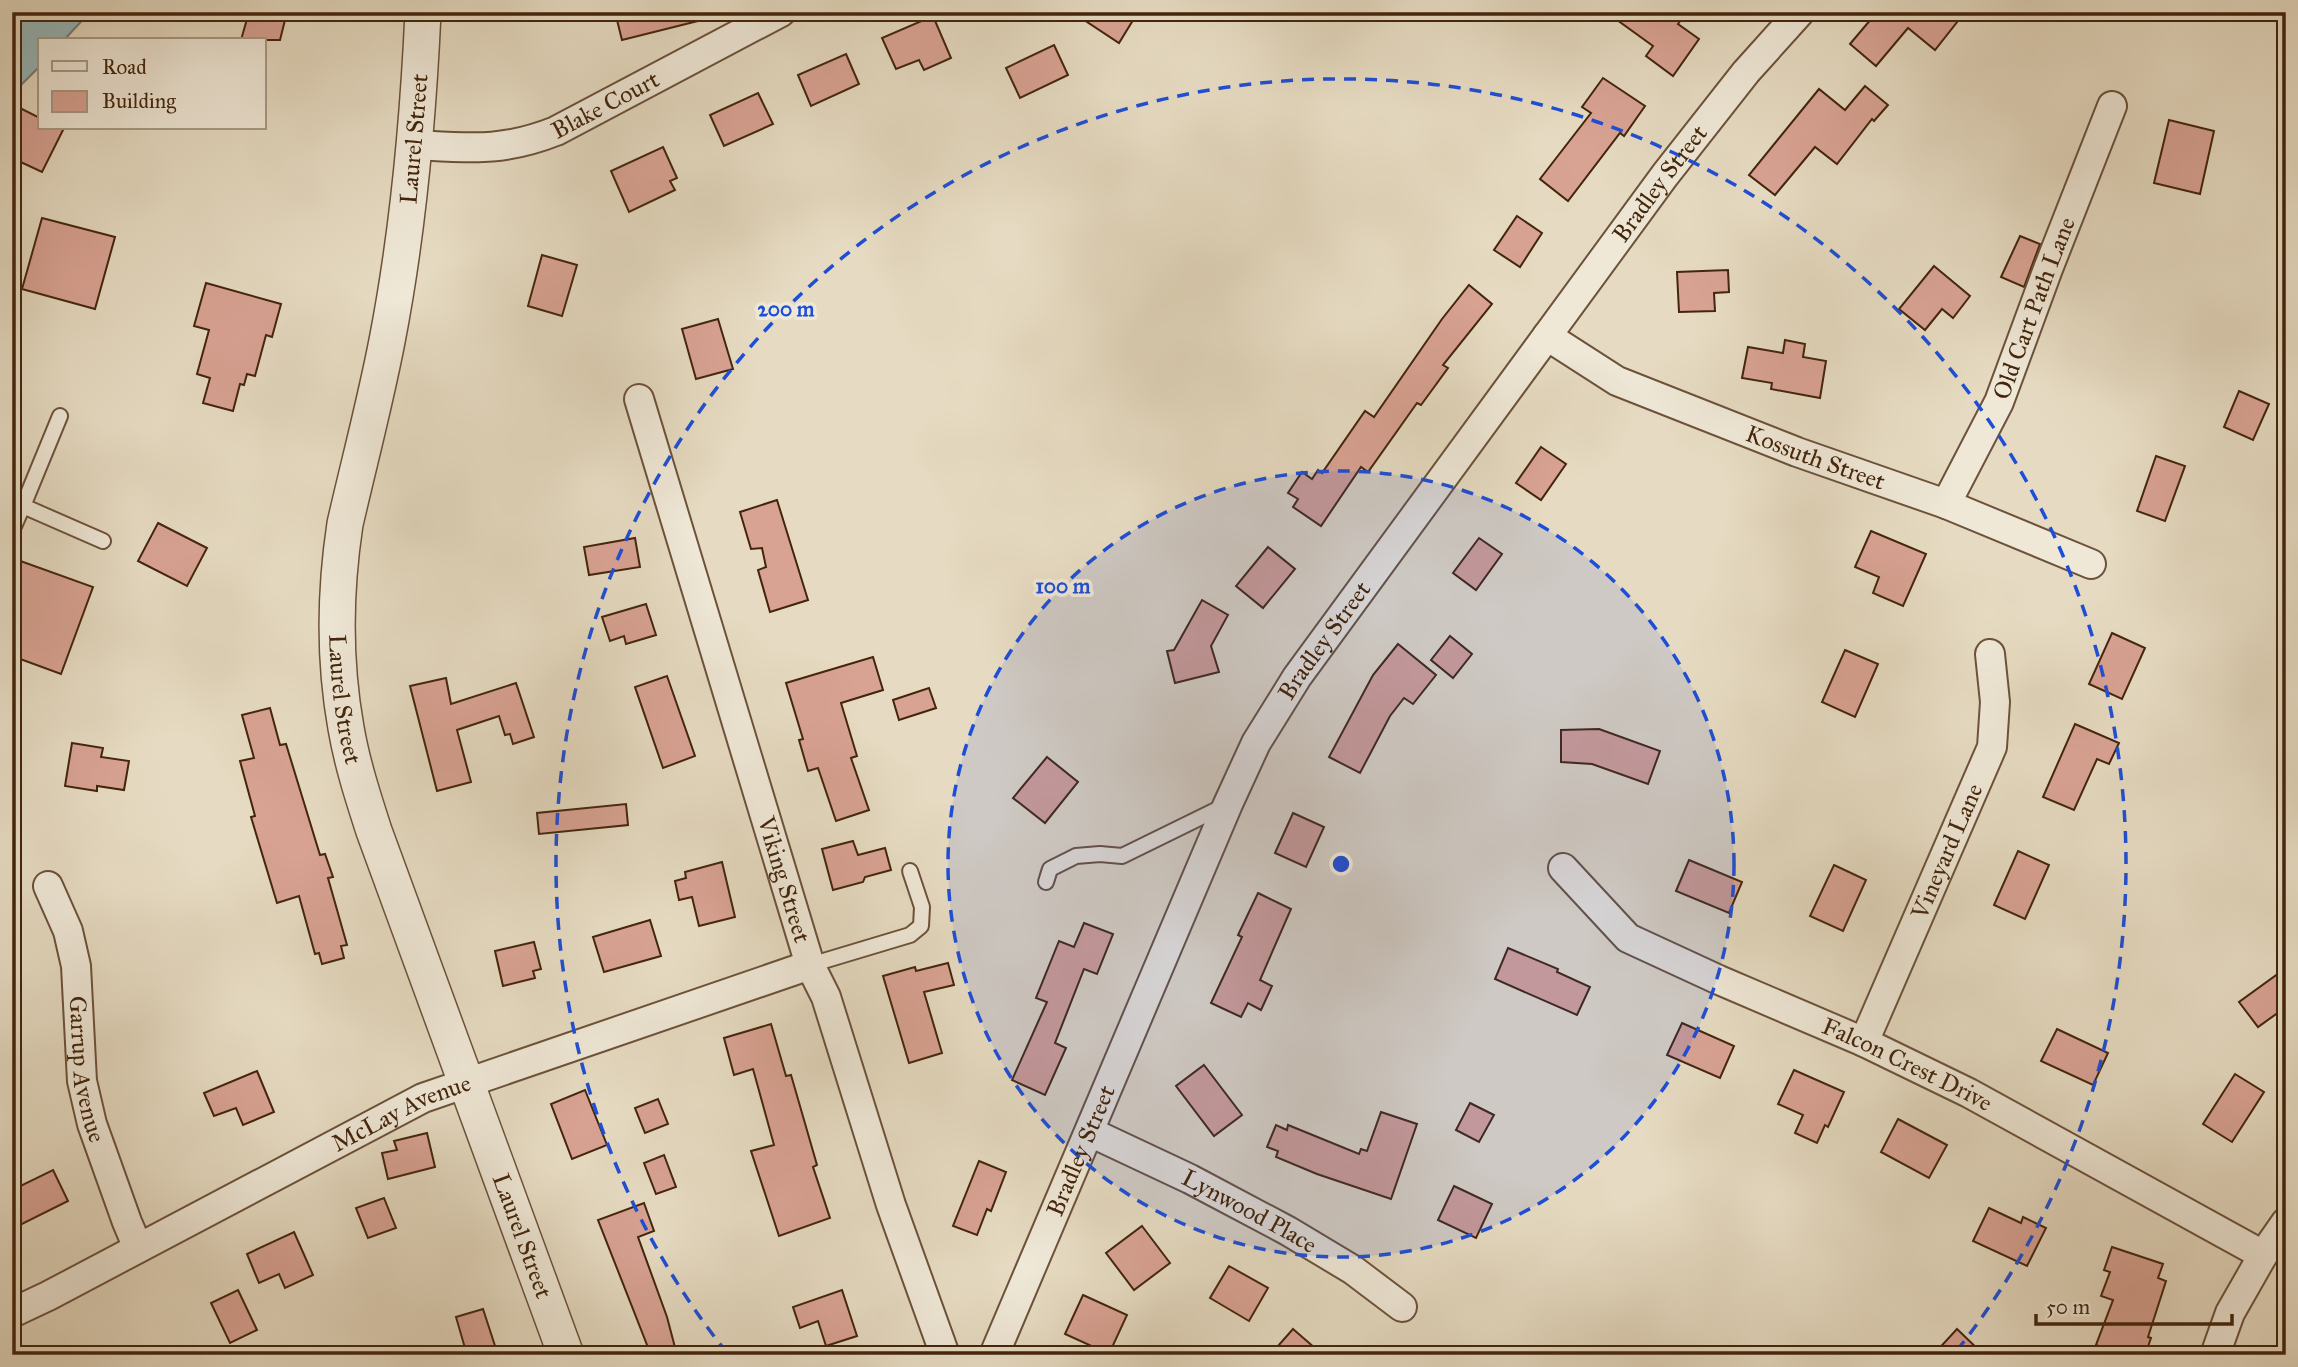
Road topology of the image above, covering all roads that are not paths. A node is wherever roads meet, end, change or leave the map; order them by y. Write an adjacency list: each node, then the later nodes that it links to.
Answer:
1 (423, 12): 5 (street, Laurel Street)
2 (781, 12): 5 (street, Blake Court)
3 (1800, 12): 6 (street, Bradley Street)
4 (2112, 106): 10 (street, Old Cart Path Lane)
5 (416, 145): 22 (street, Laurel Street)
6 (1547, 336): 10 (street, Kossuth Street); 15 (street, Bradley Street)
7 (639, 399): 20 (street, Viking Street)
8 (60, 416): 9 (lane)
9 (18, 504): 11 (lane); 12 (lane)
10 (1946, 504): 13 (street, Kossuth Street)
11 (12, 531)
12 (103, 541)
13 (2091, 564)
14 (1990, 654): 21 (street, Vineyard Lane)
15 (1228, 804): 18 (lane); 23 (street, Bradley Street)
16 (1563, 868): 21 (street, Falcon Crest Drive)
17 (910, 870): 20 (lane)
18 (1046, 882)
19 (48, 886): 25 (street, Garrup Avenue)
20 (810, 965): 22 (street, McLay Avenue); 30 (street, Viking Street)
21 (1864, 1042): 26 (street, Falcon Crest Drive)
22 (466, 1084): 25 (street, McLay Avenue); 29 (street, Laurel Street)
23 (1090, 1132): 27 (street, Lynwood Place); 31 (street, Bradley Street)
24 (2286, 1222): 26 (street)
25 (138, 1248): 28 (street, McLay Avenue)
26 (2263, 1255): 32 (street)
27 (1402, 1307)
28 (12, 1313)
29 (566, 1355)
30 (945, 1355)
31 (993, 1355)
32 (2215, 1355)

